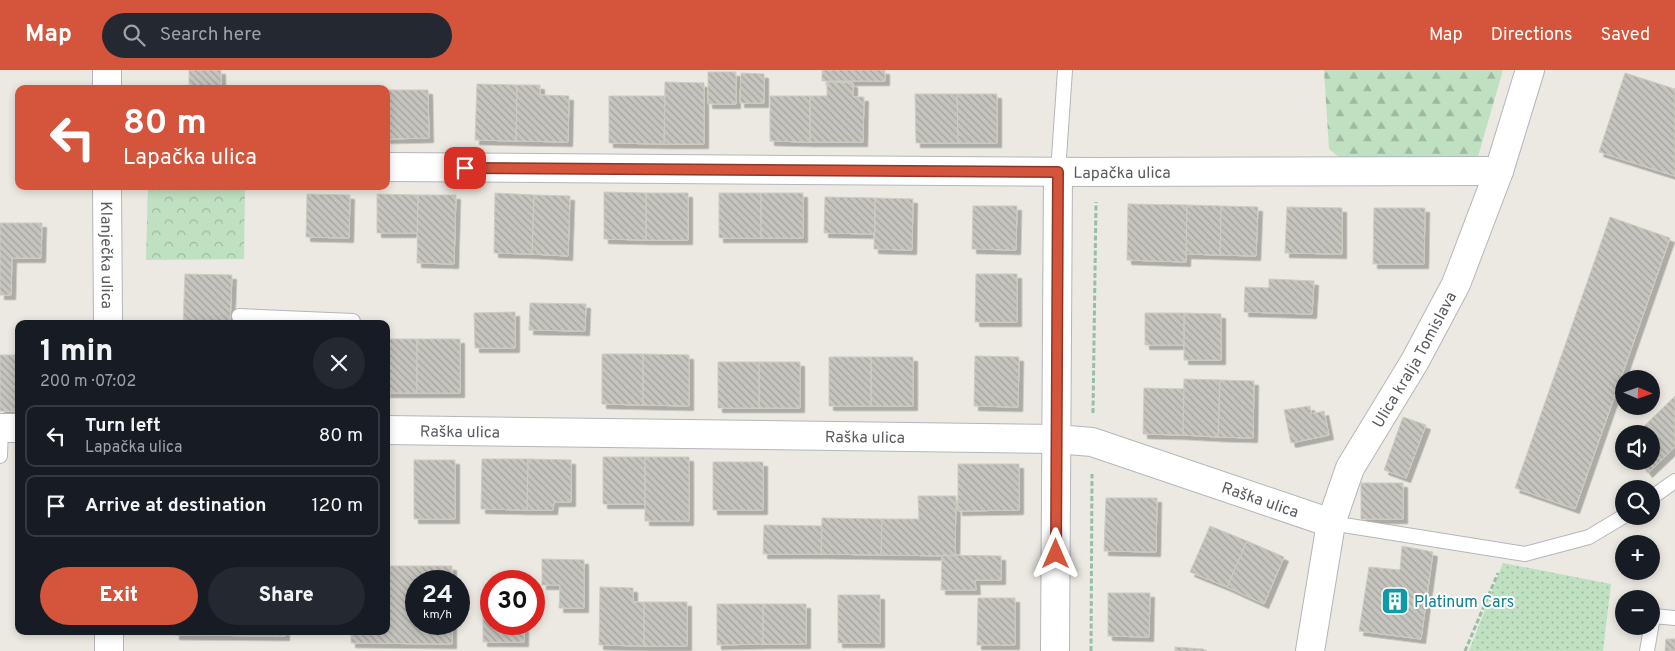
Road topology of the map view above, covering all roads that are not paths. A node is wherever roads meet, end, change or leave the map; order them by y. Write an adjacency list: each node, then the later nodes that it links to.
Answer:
1 (107, 70): 4 (street)
2 (1065, 70): 7 (lane)
3 (1530, 70): 6 (street, Ulica kralja Tomislava)
4 (107, 85)
5 (390, 167): 7 (street, Lapačka ulica)
6 (1499, 171): 7 (street, Lapačka ulica); 20 (street, Ulica kralja Tomislava)
7 (1058, 172): 15 (street)
8 (107, 190): 10 (street, Klanječka ulica)
9 (239, 316): 11 (lane)
10 (108, 320)
11 (329, 320)
12 (0, 428): 13 (street); 16 (lane)
13 (15, 428)
14 (390, 430): 15 (street, Raška ulica)
15 (1056, 439): 20 (street, Raška ulica); 24 (street)
16 (0, 456)
17 (1675, 481): 18 (lane)
18 (1660, 492)
19 (1615, 521): 20 (lane)
20 (1331, 522): 25 (street, Ulica kralja Tomislava)
21 (1675, 618): 26 (lane)
22 (109, 635): 23 (street)
23 (109, 651)
24 (1055, 651)
25 (1310, 651)
26 (1646, 651)

